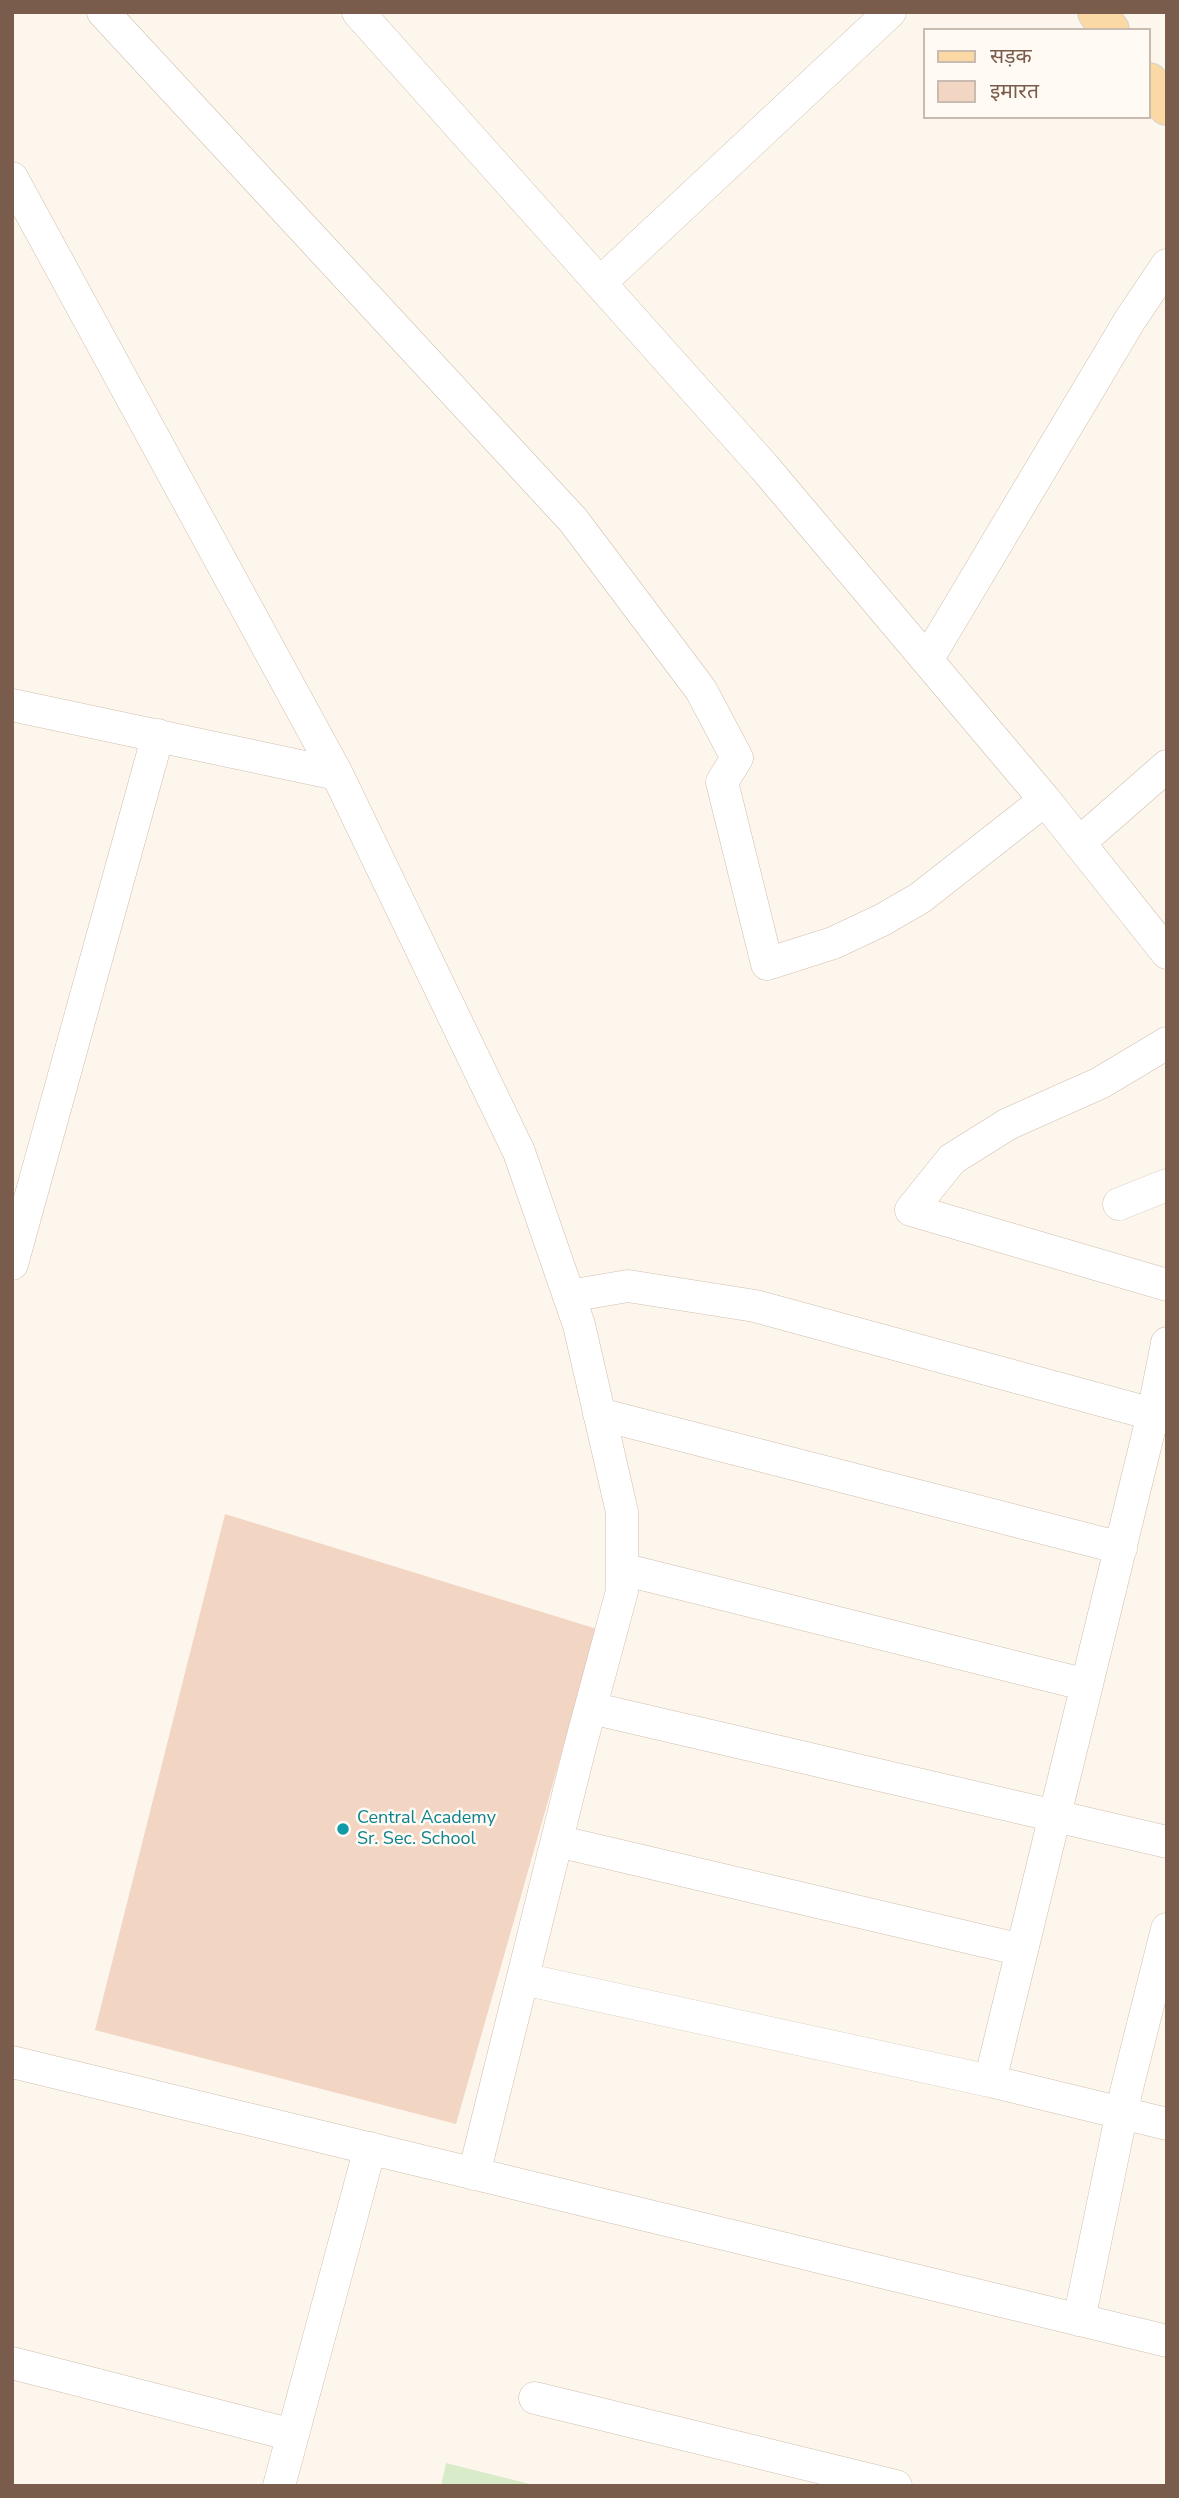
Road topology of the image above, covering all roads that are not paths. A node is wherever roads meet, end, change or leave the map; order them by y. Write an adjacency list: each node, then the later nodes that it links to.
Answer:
1 (103, 12): 16 (street)
2 (358, 12): 10 (street)
3 (890, 12): 10 (street)
4 (1097, 12): 5 (main road)
5 (1109, 28)
6 (1151, 85): 7 (main road)
7 (1167, 106)
8 (12, 178): 15 (street)
9 (1167, 265): 11 (street)
10 (601, 282): 11 (street)
11 (927, 660): 16 (street)
12 (12, 705): 13 (street)
13 (158, 735): 15 (street); 22 (street)
14 (1167, 766): 17 (street)
15 (337, 774): 24 (street)
16 (1045, 800): 17 (street)
17 (1079, 843): 18 (street)
18 (1167, 953)
19 (1167, 1043): 23 (street)
20 (1167, 1185): 21 (street)
21 (1119, 1204)
22 (12, 1264)
23 (1167, 1285)
24 (569, 1296): 26 (street); 27 (street)
25 (1167, 1343): 27 (street)
26 (599, 1415): 28 (street); 29 (street)
27 (1160, 1416): 28 (street)
28 (1121, 1548): 30 (street)
29 (622, 1569): 30 (street); 31 (street)
30 (1087, 1685): 32 (street)
31 (590, 1707): 32 (street); 33 (street)
32 (1055, 1816): 34 (street); 36 (street)
33 (556, 1840): 36 (street); 37 (street)
34 (1167, 1842)
35 (1167, 1929): 40 (street)
36 (1023, 1950): 39 (street)
37 (523, 1979): 39 (street); 43 (street)
38 (12, 2062): 42 (street)
39 (990, 2081): 40 (street)
40 (1122, 2112): 41 (street); 44 (street)
41 (1167, 2124)
42 (370, 2148): 43 (street); 48 (street)
43 (474, 2174): 44 (street)
44 (1079, 2320): 45 (street)
45 (1167, 2341)
46 (12, 2363): 48 (street)
47 (535, 2398): 50 (street)
48 (293, 2435): 49 (street)
49 (279, 2486)
50 (896, 2486)

